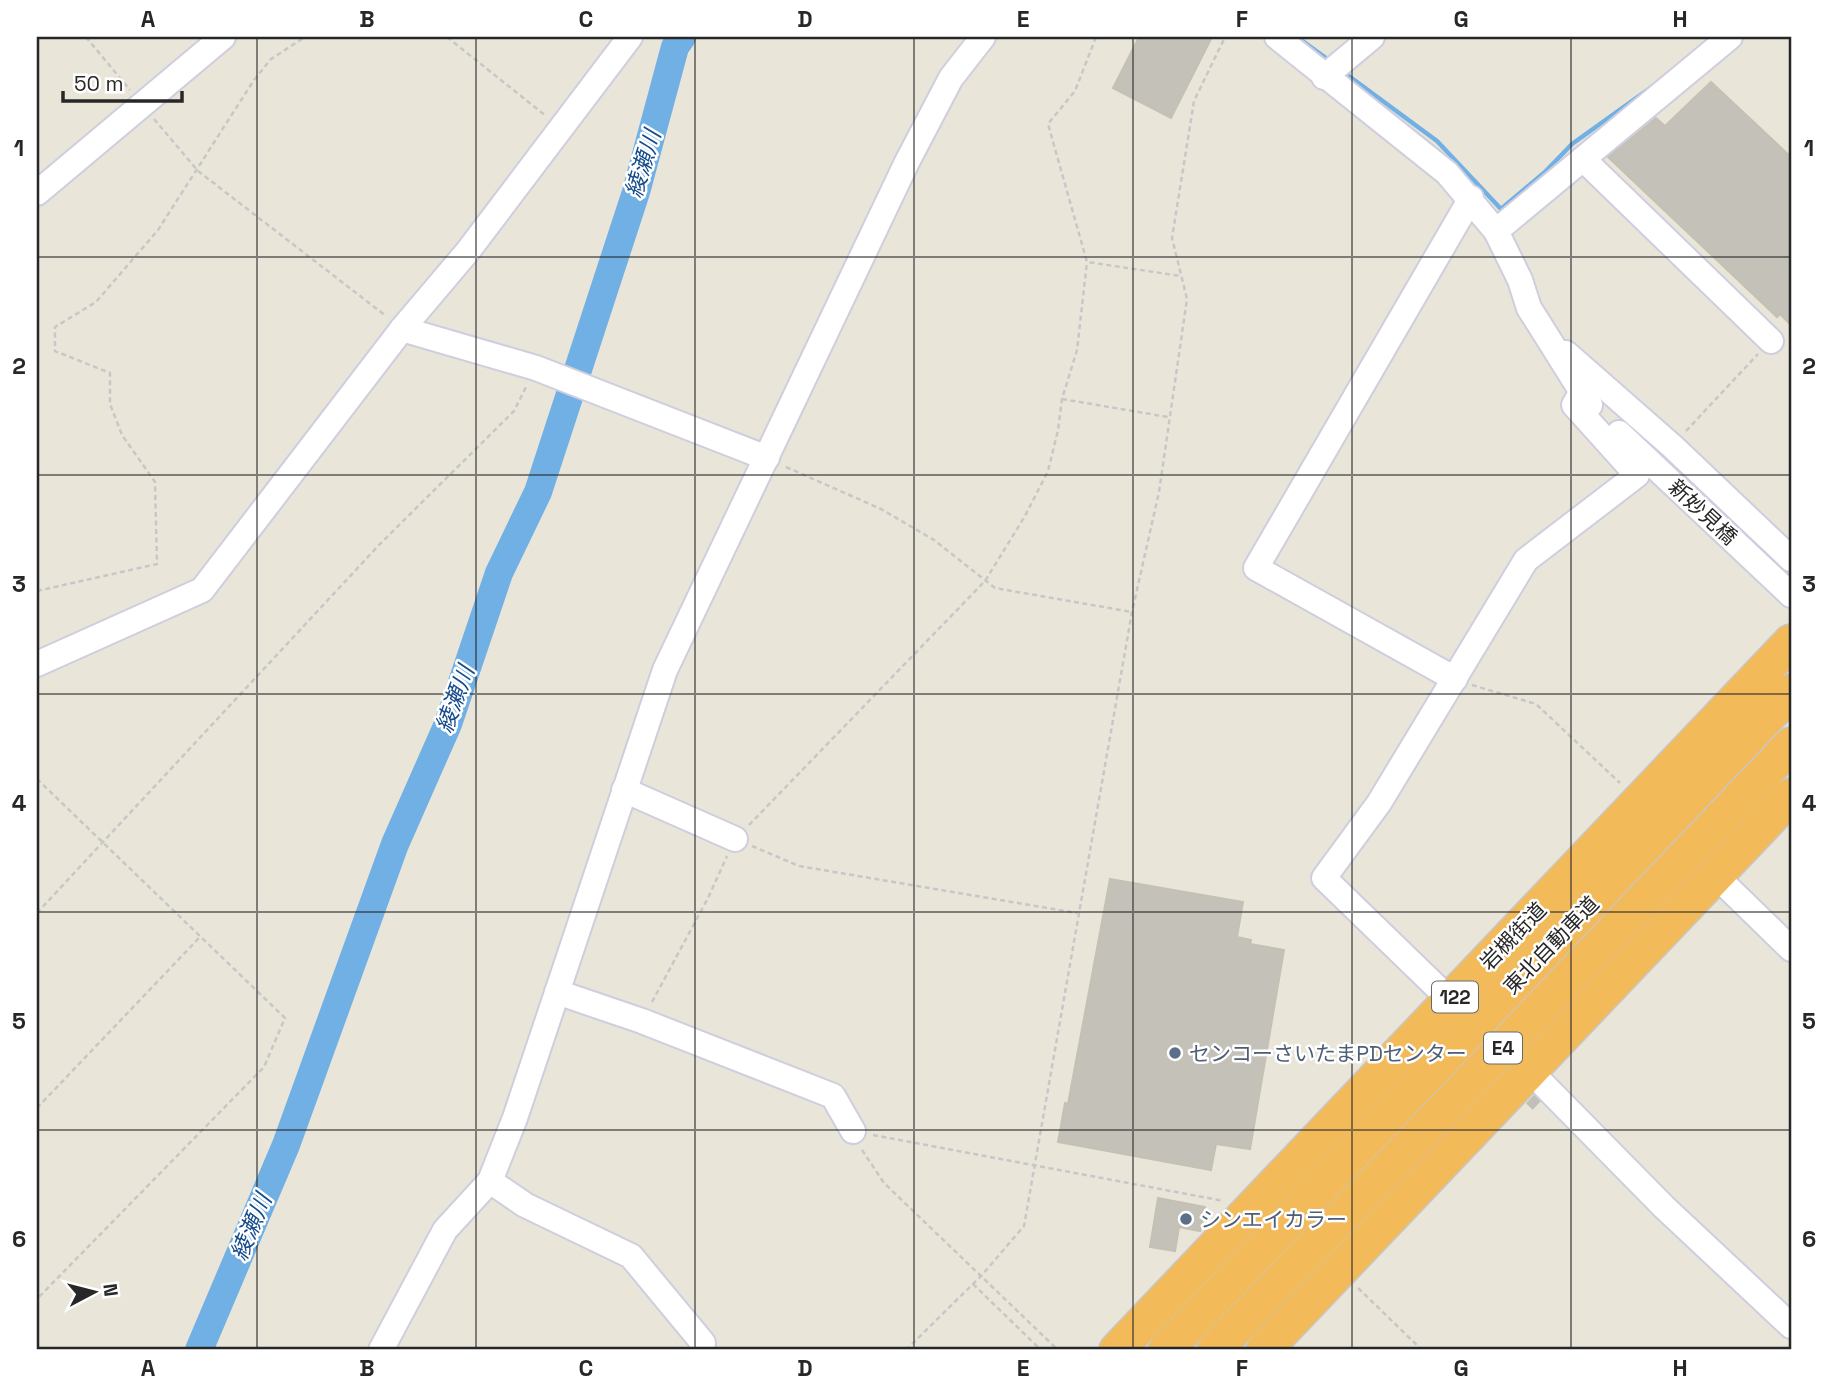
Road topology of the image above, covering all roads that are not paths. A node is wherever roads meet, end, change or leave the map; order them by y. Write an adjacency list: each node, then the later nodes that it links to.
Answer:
1 (223, 37): 9 (street)
2 (630, 37): 13 (street)
3 (983, 37): 16 (street)
4 (1278, 37): 7 (street)
5 (1372, 37): 7 (street)
6 (1730, 37): 8 (street)
7 (1324, 77): 10 (street)
8 (1583, 159): 11 (street); 14 (street)
9 (37, 193)
10 (1471, 198): 11 (street); 21 (street)
11 (1496, 231): 12 (street)
12 (1540, 328): 15 (street); 17 (street)
13 (402, 329): 16 (street); 20 (street)
14 (1771, 341)
15 (1581, 393): 18 (street, 新妙見橋); 21 (street)
16 (767, 458): 24 (street)
17 (1791, 559)
18 (1791, 595)
19 (1791, 642): 32 (highway, 岩槻街道 / 122)
20 (37, 664)
21 (1455, 679): 28 (street)
22 (1791, 692): 40 (highway, 東北自動車道 / E4)
23 (1791, 745): 41 (highway, 東北自動車道 / E4)
24 (624, 790): 26 (street); 31 (street)
25 (1791, 796): 27 (highway)
26 (735, 839)
27 (1716, 876): 29 (street); 33 (highway)
28 (1324, 878): 30 (street); 32 (street)
29 (1791, 949)
30 (1415, 982)
31 (557, 992): 34 (street); 35 (street)
32 (1451, 1000): 39 (highway, 岩槻街道 / 122)
33 (1536, 1086): 36 (street); 42 (highway)
34 (853, 1132)
35 (490, 1181): 37 (street); 38 (street)
36 (1791, 1326)
37 (703, 1343)
38 (381, 1350)
39 (1117, 1350)
40 (1166, 1350)
41 (1215, 1350)
42 (1264, 1350)

